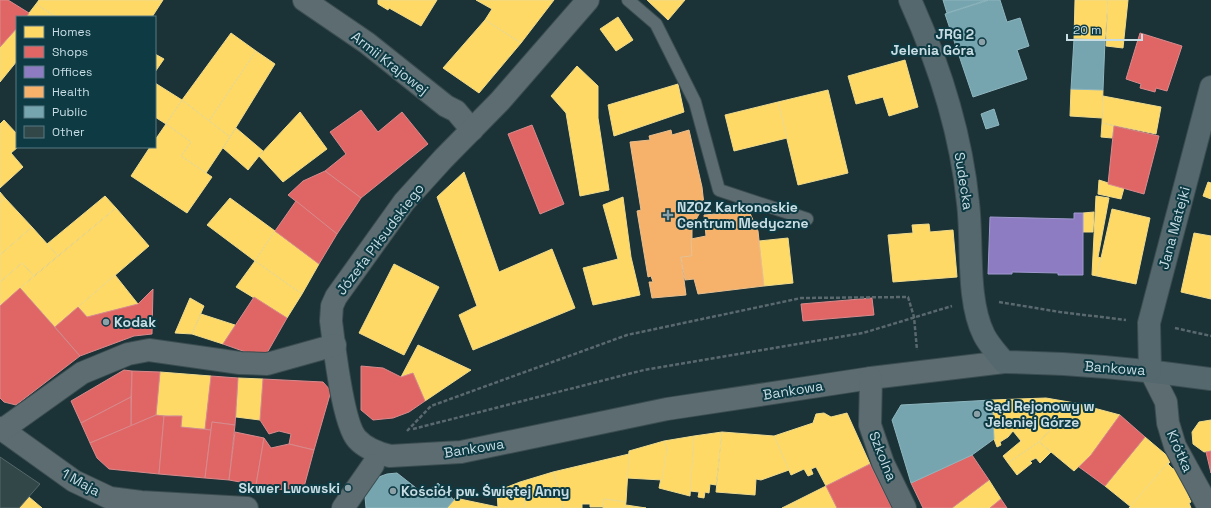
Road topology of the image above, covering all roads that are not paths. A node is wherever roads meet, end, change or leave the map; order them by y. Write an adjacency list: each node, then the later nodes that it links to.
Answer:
1 (304, 0): 6 (street, Armii Krajowej)
2 (588, 0): 6 (street, Józefa Piłsudskiego)
3 (628, 0): 7 (lane)
4 (910, 0): 9 (street, Sudecka)
5 (1211, 87): 10 (street, Jana Matejki)
6 (472, 130): 8 (street, Józefa Piłsudskiego)
7 (807, 219)
8 (335, 346): 13 (street); 14 (street, Józefa Piłsudskiego)
9 (1004, 362): 10 (street, Bankowa); 11 (street, Bankowa)
10 (1150, 370): 12 (street, Bankowa); 19 (street, Krótka)
11 (871, 378): 14 (street, Bankowa); 18 (street, Szkolna)
12 (1211, 379)
13 (1, 429): 15 (street, 1 Maja)
14 (376, 459): 17 (street)
15 (108, 503): 16 (street, 1 Maja)
16 (238, 507)
17 (343, 508)
18 (905, 508)
19 (1209, 508)

